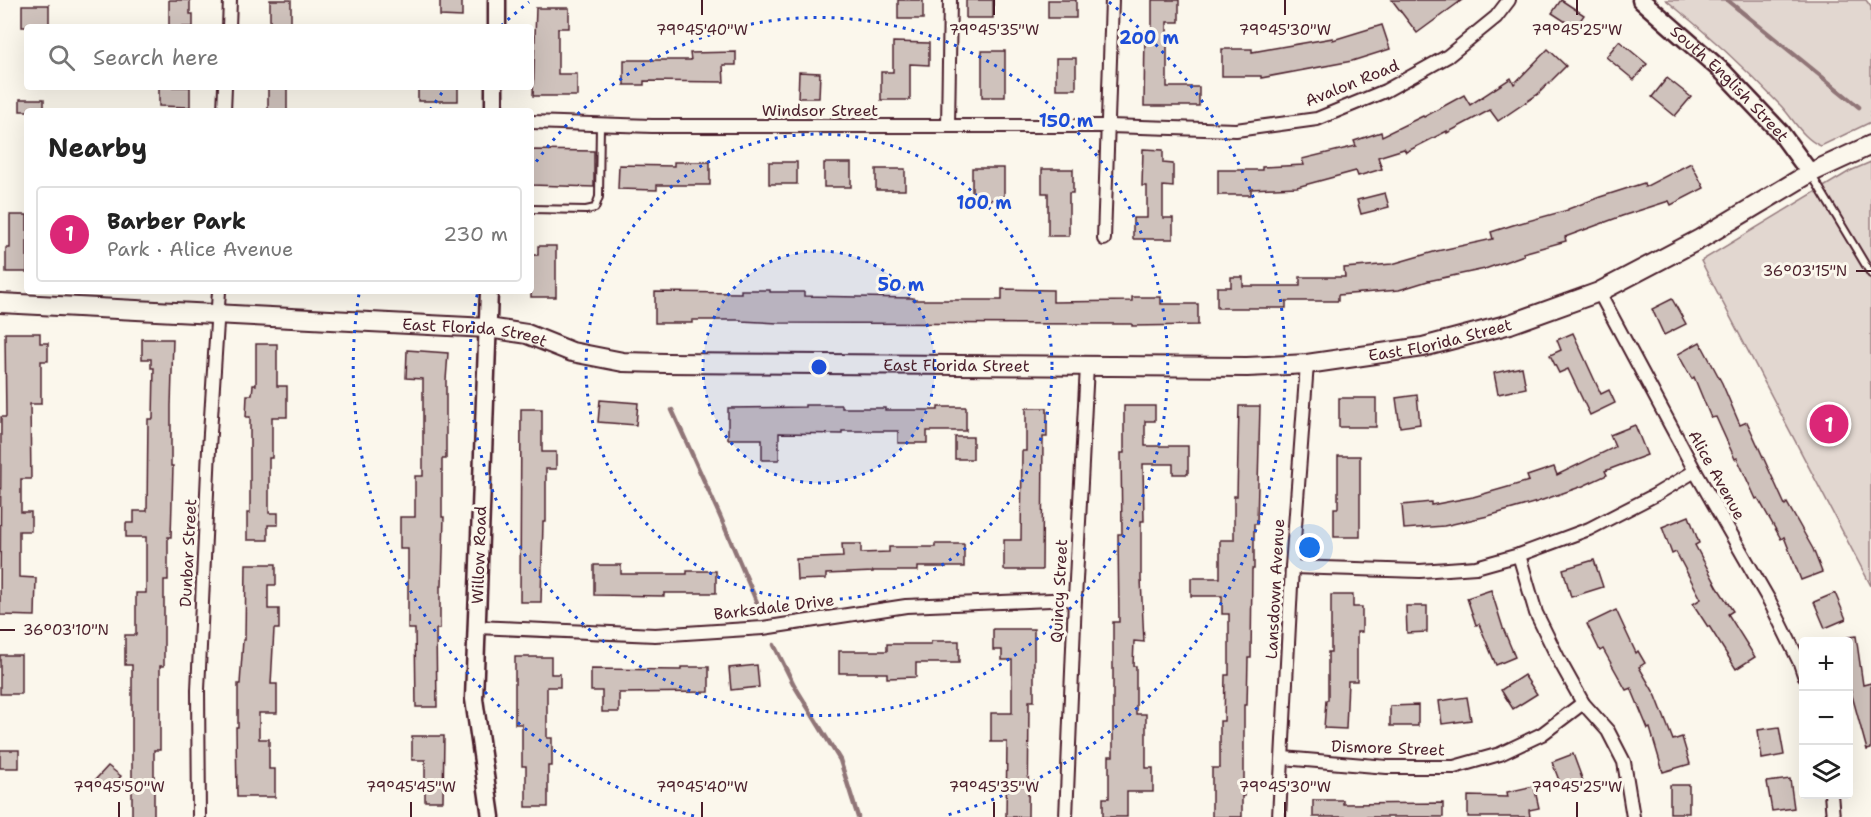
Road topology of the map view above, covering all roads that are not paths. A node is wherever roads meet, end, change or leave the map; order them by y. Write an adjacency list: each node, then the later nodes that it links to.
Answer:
1 (231, 0): 7 (street)
2 (497, 0): 8 (street)
3 (950, 0): 15 (street)
4 (1112, 0): 16 (street)
5 (1509, 0): 16 (street, Avalon Road)
6 (1641, 0): 18 (street, South English Street)
7 (229, 24)
8 (496, 24)
9 (225, 90): 11 (street)
10 (494, 90): 12 (street)
11 (224, 108)
12 (494, 108)
13 (534, 122): 14 (street, Windsor Street)
14 (600, 124): 15 (street, Windsor Street); 19 (lane)
15 (948, 126): 16 (street, Windsor Street)
16 (1108, 126): 20 (street)
17 (1871, 145): 18 (main road, East Florida Street)
18 (1810, 173): 21 (lane); 22 (main road, East Florida Street)
19 (534, 209)
20 (1104, 239)
21 (1871, 274)
22 (1599, 292): 28 (main road, East Florida Street); 30 (street, Alice Avenue)
23 (219, 294): 26 (street, Dunbar Street)
24 (489, 294): 27 (street, Willow Road)
25 (0, 303): 26 (main road, East Florida Street)
26 (219, 313): 27 (main road, East Florida Street); 39 (street, Dunbar Street)
27 (488, 328): 29 (main road, East Florida Street); 34 (street, Willow Road)
28 (1308, 364): 29 (main road, East Florida Street); 32 (street, Lansdown Avenue)
29 (1087, 366): 33 (street, Quincy Street)
30 (1695, 471): 31 (street); 35 (street, Alice Avenue)
31 (1520, 555): 32 (street); 36 (street)
32 (1292, 567): 37 (street, Lansdown Avenue)
33 (1075, 599): 34 (street, Barksdale Drive); 41 (street, Quincy Street)
34 (476, 627): 40 (street, Willow Road)
35 (1799, 661)
36 (1583, 703): 37 (street, Dismore Street); 43 (street)
37 (1282, 758): 42 (street, Lansdown Avenue)
38 (1831, 799): 44 (street)
39 (199, 817)
40 (491, 817)
41 (1066, 817)
42 (1279, 817)
43 (1633, 817)
44 (1833, 817)

